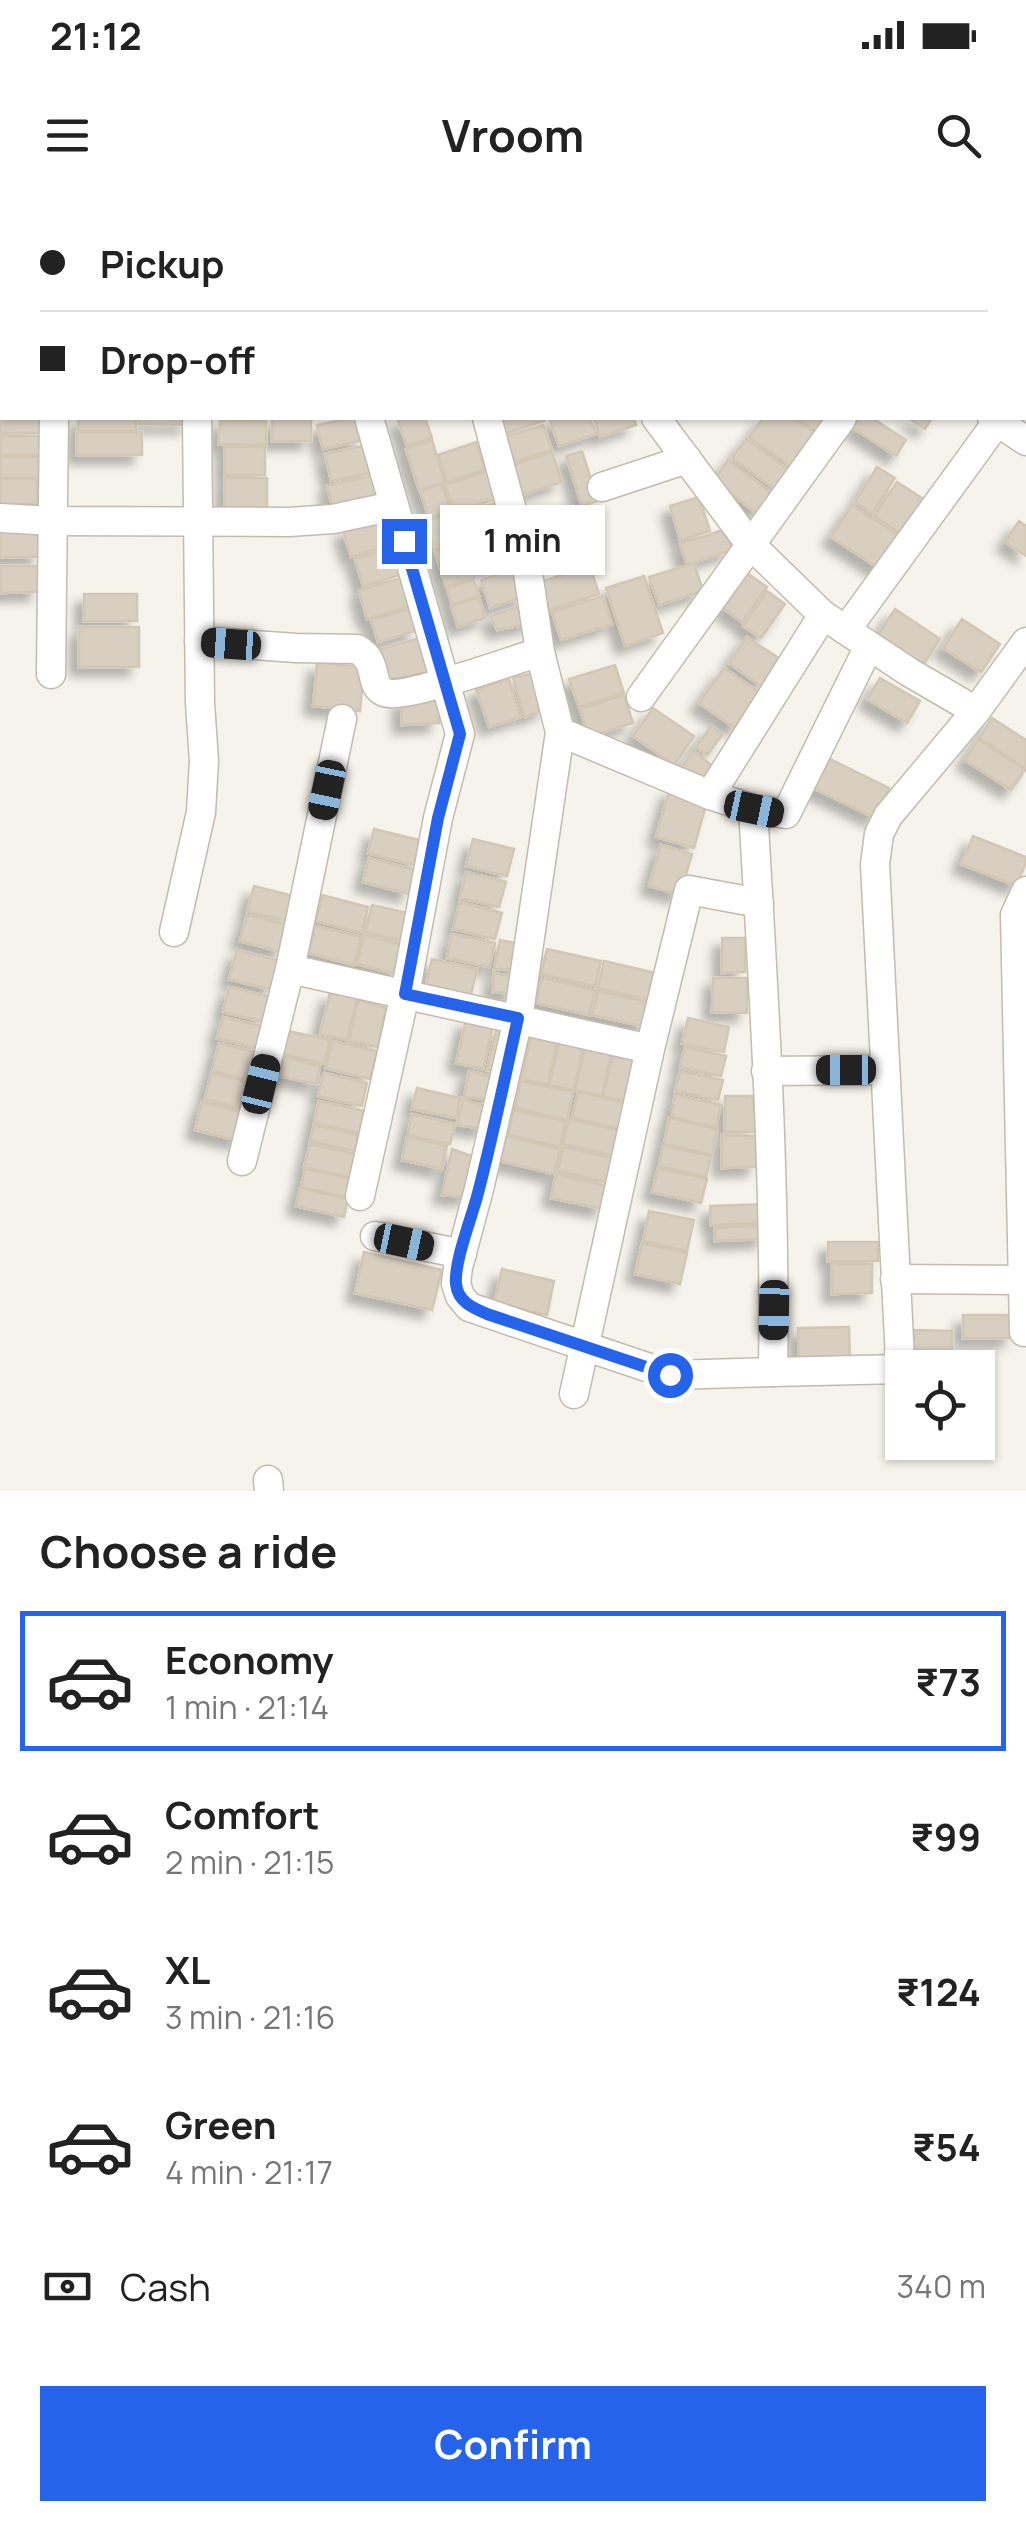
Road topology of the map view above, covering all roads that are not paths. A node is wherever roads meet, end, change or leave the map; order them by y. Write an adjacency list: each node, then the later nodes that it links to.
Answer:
1 (54, 420): 14 (street)
2 (197, 420): 15 (street)
3 (370, 420): 12 (street)
4 (488, 420): 20 (street)
5 (661, 420): 10 (street)
6 (841, 420): 16 (street)
7 (996, 420): 17 (street)
8 (998, 420): 9 (street)
9 (1026, 441)
10 (687, 458): 11 (street); 16 (street)
11 (602, 487)
12 (393, 506): 15 (street); 22 (street)
13 (0, 518): 14 (street)
14 (53, 521): 15 (street); 21 (street)
15 (198, 522): 18 (street)
16 (750, 544): 17 (street); 23 (street)
17 (846, 631): 24 (street); 27 (street); 28 (street)
18 (199, 641): 22 (street); 31 (street)
19 (1026, 642): 24 (street)
20 (540, 652): 22 (street); 26 (street)
21 (51, 674)
22 (445, 682): 33 (street)
23 (642, 697)
24 (976, 711): 36 (street)
25 (342, 719): 32 (street)
26 (560, 732): 27 (street); 34 (street)
27 (710, 794): 28 (street)
28 (754, 809): 29 (street)
29 (759, 903): 35 (street); 37 (street)
30 (1022, 908): 38 (street)
31 (174, 932)
32 (290, 968): 33 (street); 39 (street)
33 (405, 994): 34 (street); 40 (street)
34 (518, 1018): 35 (street); 42 (street)
35 (650, 1049): 46 (street)
36 (885, 1070): 37 (street); 43 (street)
37 (766, 1071): 49 (street)
38 (1022, 1155): 44 (street)
39 (242, 1161)
40 (360, 1196)
41 (374, 1236): 42 (street)
42 (462, 1254): 46 (street)
43 (894, 1279): 44 (street); 47 (street)
44 (1024, 1280): 45 (street)
45 (1024, 1332)
46 (586, 1346): 49 (street); 50 (street)
47 (899, 1350)
48 (885, 1369): 49 (street)
49 (773, 1372)
50 (574, 1394)

